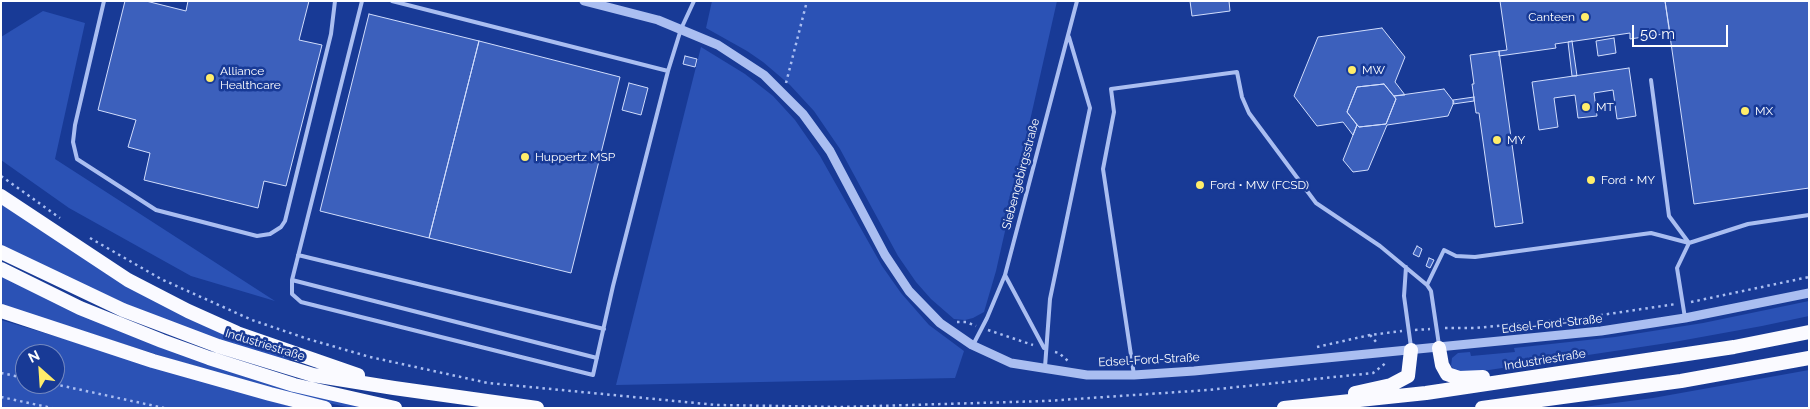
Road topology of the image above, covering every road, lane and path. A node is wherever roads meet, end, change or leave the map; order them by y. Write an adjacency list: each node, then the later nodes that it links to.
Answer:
1 (104, 1): 2 (lane)
2 (335, 1)
3 (362, 1): 21 (lane)
4 (392, 1): 11 (lane)
5 (584, 1): 9 (street, Edsel-Ford-Straße)
6 (694, 1): 9 (lane)
7 (807, 1): 12 (path)
8 (1077, 2): 10 (lane, Siebengebirgsstraße)
9 (680, 29): 11 (lane); 38 (street, Edsel-Ford-Straße)
10 (1068, 35): 24 (lane, Siebengebirgsstraße); 40 (lane)
11 (668, 71): 35 (lane)
12 (780, 79)
13 (1651, 80): 19 (lane)
14 (1, 176): 17 (path)
15 (1, 196): 53 (highway)
16 (1809, 215): 19 (lane)
17 (66, 221)
18 (90, 237): 43 (path)
19 (1689, 243): 27 (lane); 29 (lane)
20 (1, 252): 53 (highway, Industriestraße)
21 (298, 255): 26 (lane); 35 (lane)
22 (1406, 267): 27 (lane); 36 (lane); 50 (lane)
23 (1, 269): 59 (highway)
24 (1005, 275): 33 (lane, Siebengebirgsstraße); 40 (lane)
25 (1809, 277): 29 (path)
26 (292, 280): 44 (lane); 44 (lane)
27 (1427, 285): 34 (lane)
28 (1809, 293): 31 (street, Edsel-Ford-Straße)
29 (1682, 304): 31 (lane); 34 (path)
30 (1, 311): 58 (highway)
31 (1685, 318): 39 (street, Edsel-Ford-Straße)
32 (955, 322): 33 (path)
33 (981, 327): 38 (lane, Siebengebirgsstraße); 40 (path)
34 (1437, 328): 36 (path); 39 (lane)
35 (604, 329): 44 (lane)
36 (1409, 330): 41 (path); 42 (lane)
37 (1809, 332): 49 (highway, Industriestraße)
38 (972, 345): 47 (street, Edsel-Ford-Straße)
39 (1440, 348): 42 (street, Edsel-Ford-Straße); 49 (highway)
40 (1045, 349): 46 (path); 47 (lane)
41 (1310, 350)
42 (1411, 350): 43 (street, Edsel-Ford-Straße); 61 (highway)
43 (1386, 353): 50 (street, Edsel-Ford-Straße)
44 (597, 358)
45 (1809, 358): 55 (highway)
46 (1074, 363)
47 (1045, 369): 50 (street, Edsel-Ford-Straße)
48 (1, 373): 51 (path)
49 (1559, 373): 62 (highway, Industriestraße)
50 (1134, 375)
51 (15, 376)
52 (65, 386): 57 (path)
53 (394, 388): 60 (highway, Industriestraße)
54 (1, 397): 56 (path)
55 (1504, 406): 63 (highway)
56 (52, 408)
57 (164, 408)
58 (325, 408)
59 (395, 408)
60 (537, 408)
61 (1279, 408)
62 (1284, 408)
63 (1482, 408)

